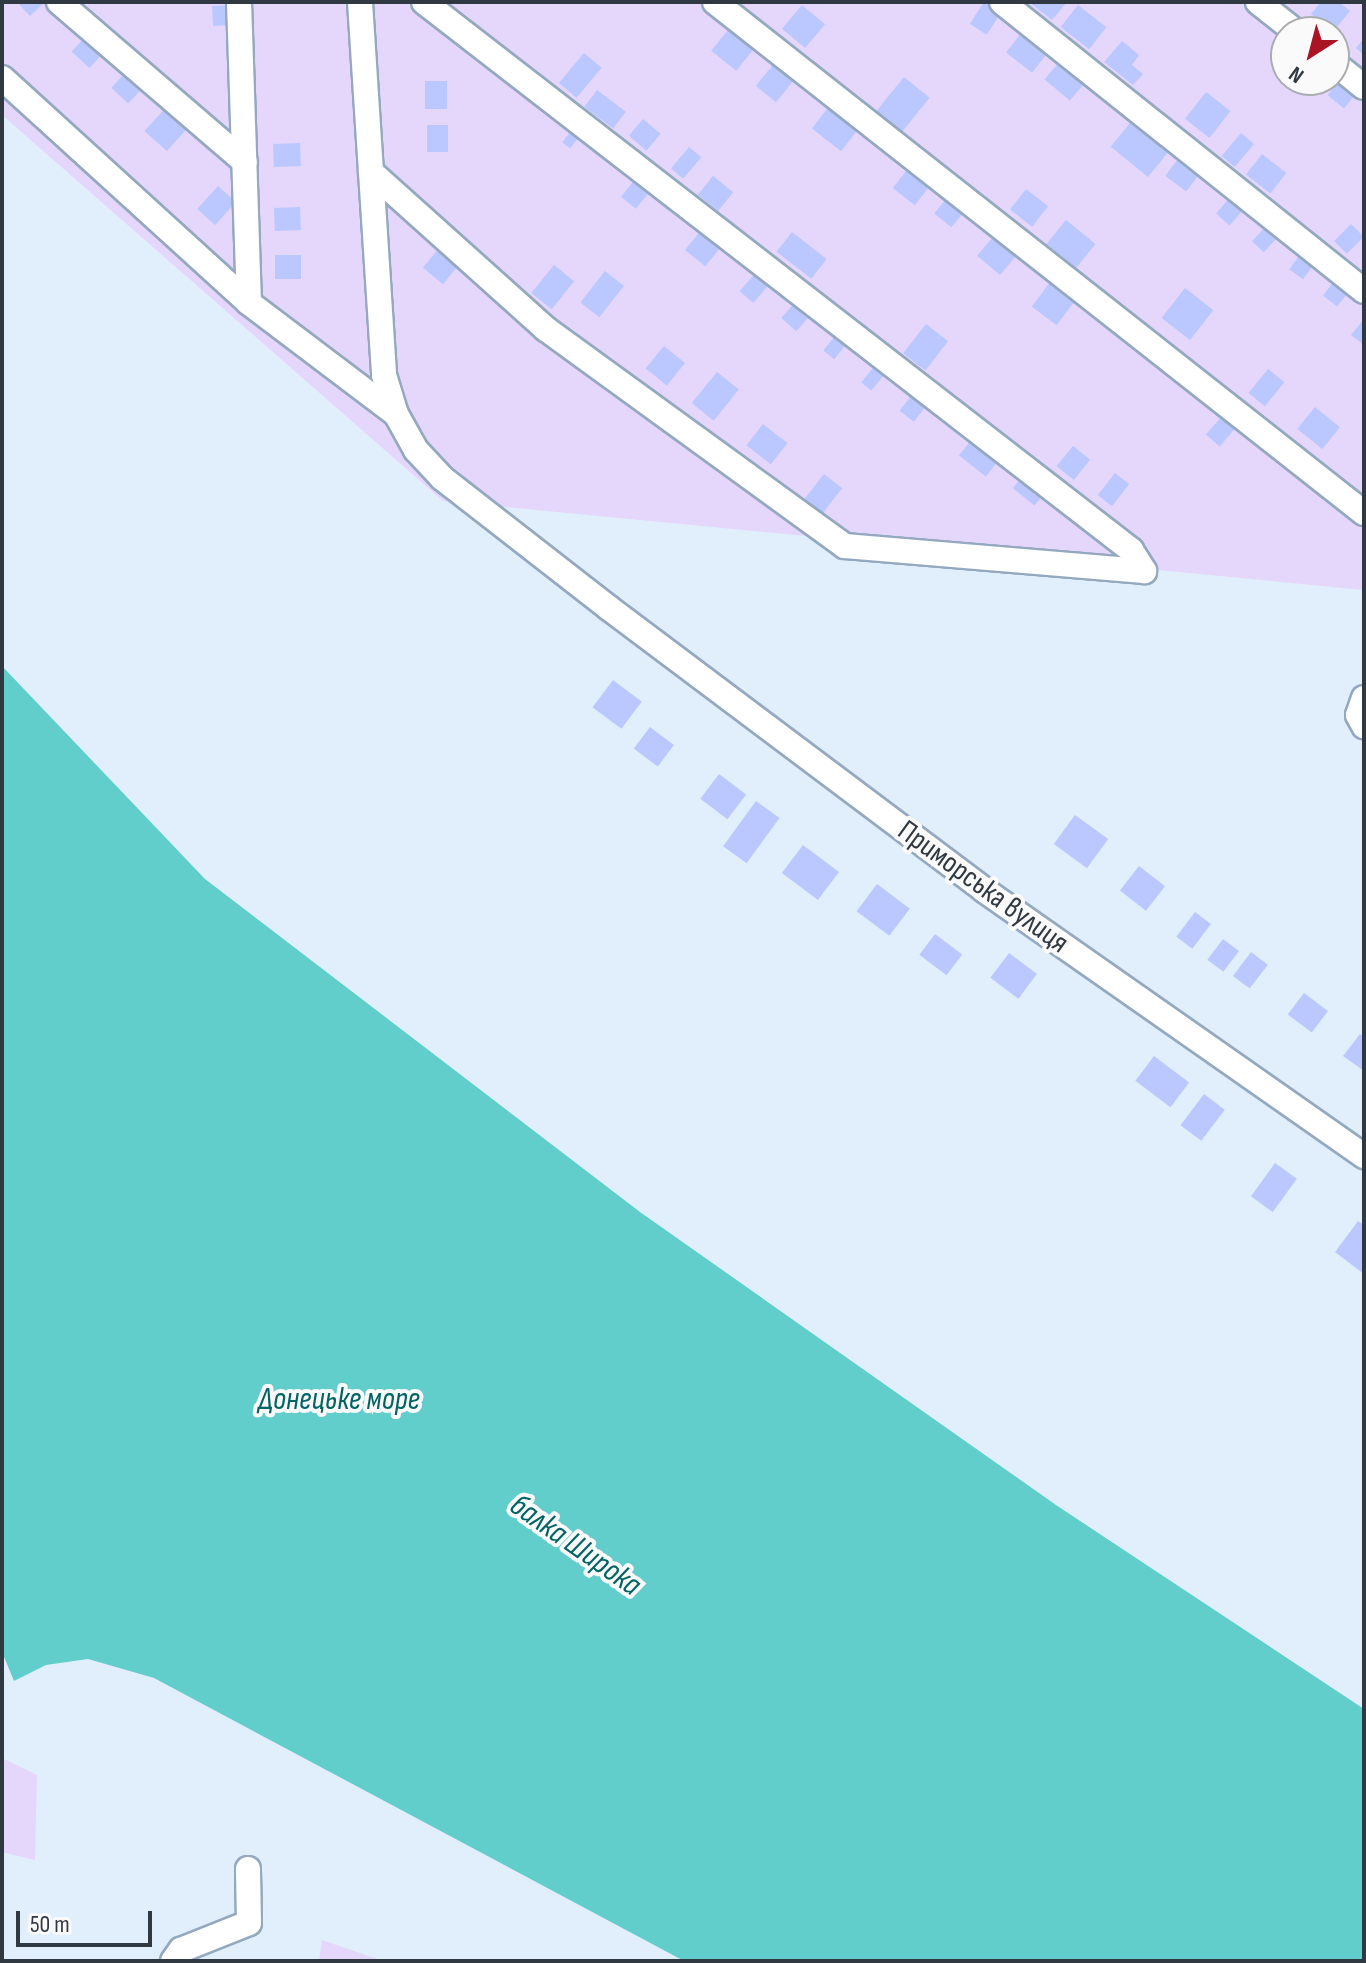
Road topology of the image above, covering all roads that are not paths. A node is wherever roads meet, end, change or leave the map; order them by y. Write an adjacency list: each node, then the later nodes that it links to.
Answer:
1 (239, 2): 10 (street)
2 (360, 2): 11 (street)
3 (424, 2): 11 (street)
4 (715, 2): 15 (street)
5 (1002, 2): 12 (street)
6 (1258, 2): 8 (street)
7 (64, 5): 10 (street)
8 (1276, 16)
9 (2, 78): 13 (street)
10 (245, 162): 13 (street)
11 (371, 172): 14 (street)
12 (1364, 291)
13 (249, 303): 14 (street)
14 (396, 414): 18 (street, Приморська вулиця)
15 (1364, 513)
16 (1364, 698): 17 (street)
17 (1364, 726)
18 (1364, 1156)
19 (248, 1869): 20 (street)
20 (173, 1961)

